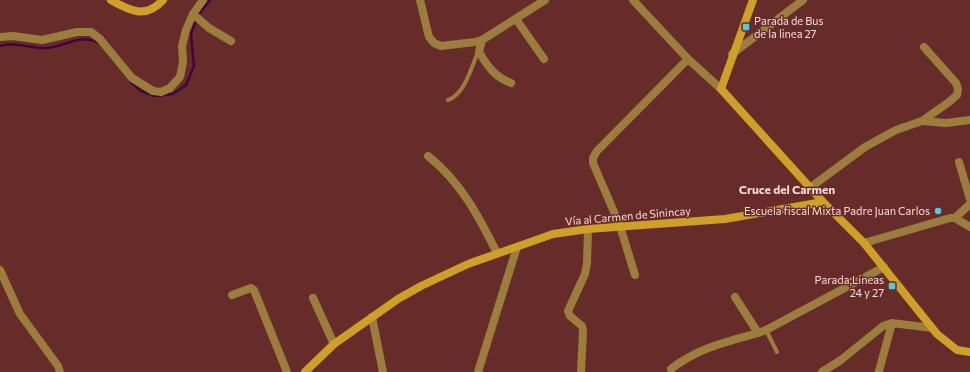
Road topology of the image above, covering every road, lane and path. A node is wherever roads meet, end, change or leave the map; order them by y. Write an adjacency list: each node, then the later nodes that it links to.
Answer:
1 (111, 0): 2 (street)
2 (163, 0)
3 (203, 0): 9 (street)
4 (420, 0): 12 (street)
5 (545, 0): 10 (street)
6 (633, 0): 18 (street)
7 (753, 0): 16 (street)
8 (803, 0): 16 (street)
9 (193, 14): 11 (street); 13 (street)
10 (516, 19): 12 (street); 17 (street)
11 (0, 38)
12 (482, 40): 15 (street)
13 (231, 41)
14 (924, 47): 23 (street)
15 (479, 52): 19 (street); 21 (lane)
16 (732, 54): 20 (street)
17 (544, 59)
18 (688, 59): 20 (street); 31 (street)
19 (512, 83)
20 (721, 89): 26 (street)
21 (448, 100)
22 (970, 120): 23 (street)
23 (922, 121): 26 (street)
24 (428, 156): 36 (street)
25 (959, 162): 27 (street)
26 (811, 187): 28 (street)
27 (970, 199)
28 (823, 202): 31 (street, Vía al Carmen de Sinincay); 34 (street)
29 (970, 204): 30 (street)
30 (955, 218): 32 (street); 34 (street)
31 (620, 226): 33 (street, Vía al Carmen de Sinincay); 39 (street)
32 (970, 226)
33 (588, 229): 35 (street, Vía al Carmen de Sinincay); 57 (street)
34 (864, 243): 37 (street)
35 (517, 247): 36 (street, Vía al Carmen de Sinincay); 56 (street)
36 (497, 253): 43 (street, Vía al Carmen de Sinincay)
37 (884, 267): 45 (street); 46 (street)
38 (0, 270): 52 (street)
39 (635, 275)
40 (232, 295): 53 (street)
41 (736, 297): 46 (street)
42 (313, 298): 47 (street)
43 (372, 317): 47 (street, Vía al Carmen de Sinincay); 55 (street)
44 (892, 323): 45 (street); 51 (street); 58 (street)
45 (932, 328): 49 (street)
46 (762, 332): 48 (lane); 50 (street)
47 (334, 344): 54 (street, Vía al Carmen de Sinincay)
48 (777, 352)
49 (970, 352)
50 (670, 369)
51 (879, 371)
52 (60, 372)
53 (287, 372)
54 (305, 372)
55 (383, 372)
56 (478, 372)
57 (581, 372)
58 (822, 372)

